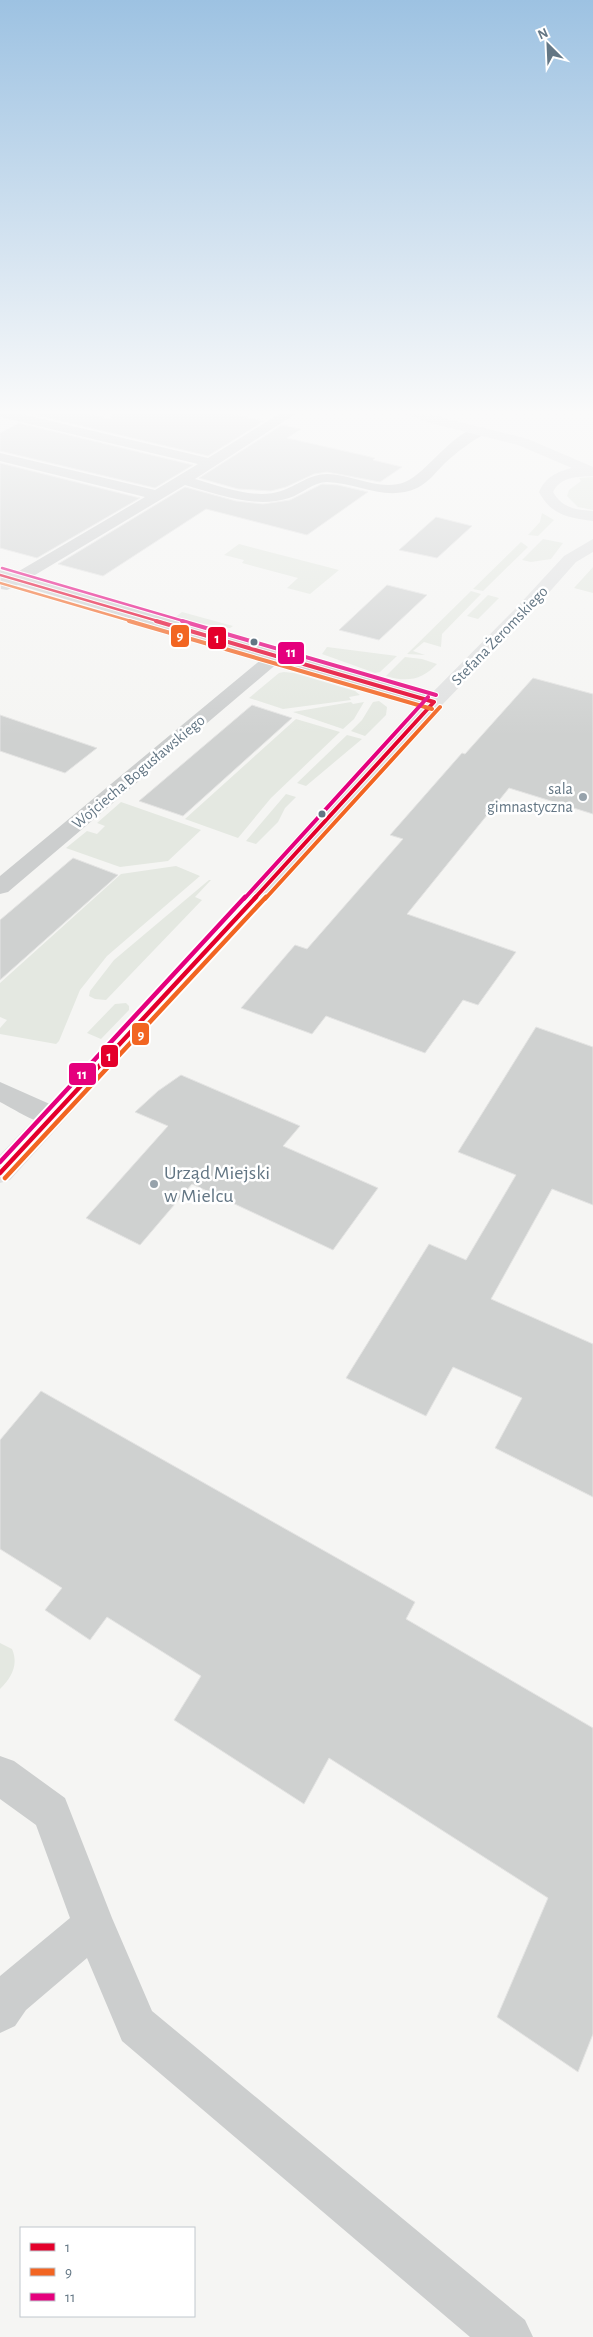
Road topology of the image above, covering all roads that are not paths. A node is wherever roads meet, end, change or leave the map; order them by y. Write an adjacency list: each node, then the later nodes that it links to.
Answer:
1 (114, 518): 5 (street)
2 (573, 518): 3 (street)
3 (577, 527)
4 (593, 544): 8 (street, Stefana Żeromskiego)
5 (8, 577): 6 (street); 7 (street)
6 (0, 589)
7 (276, 656): 8 (street); 9 (street, Wojciecha Bogusławskiego)
8 (434, 702): 11 (street, Stefana Żeromskiego)
9 (0, 886)
10 (0, 1091): 11 (street)
11 (52, 1116): 12 (street, Stefana Żeromskiego)
12 (0, 1173)
13 (0, 1775): 14 (street)
14 (94, 1925): 15 (street); 16 (street)
15 (0, 2011)
16 (508, 2337)

